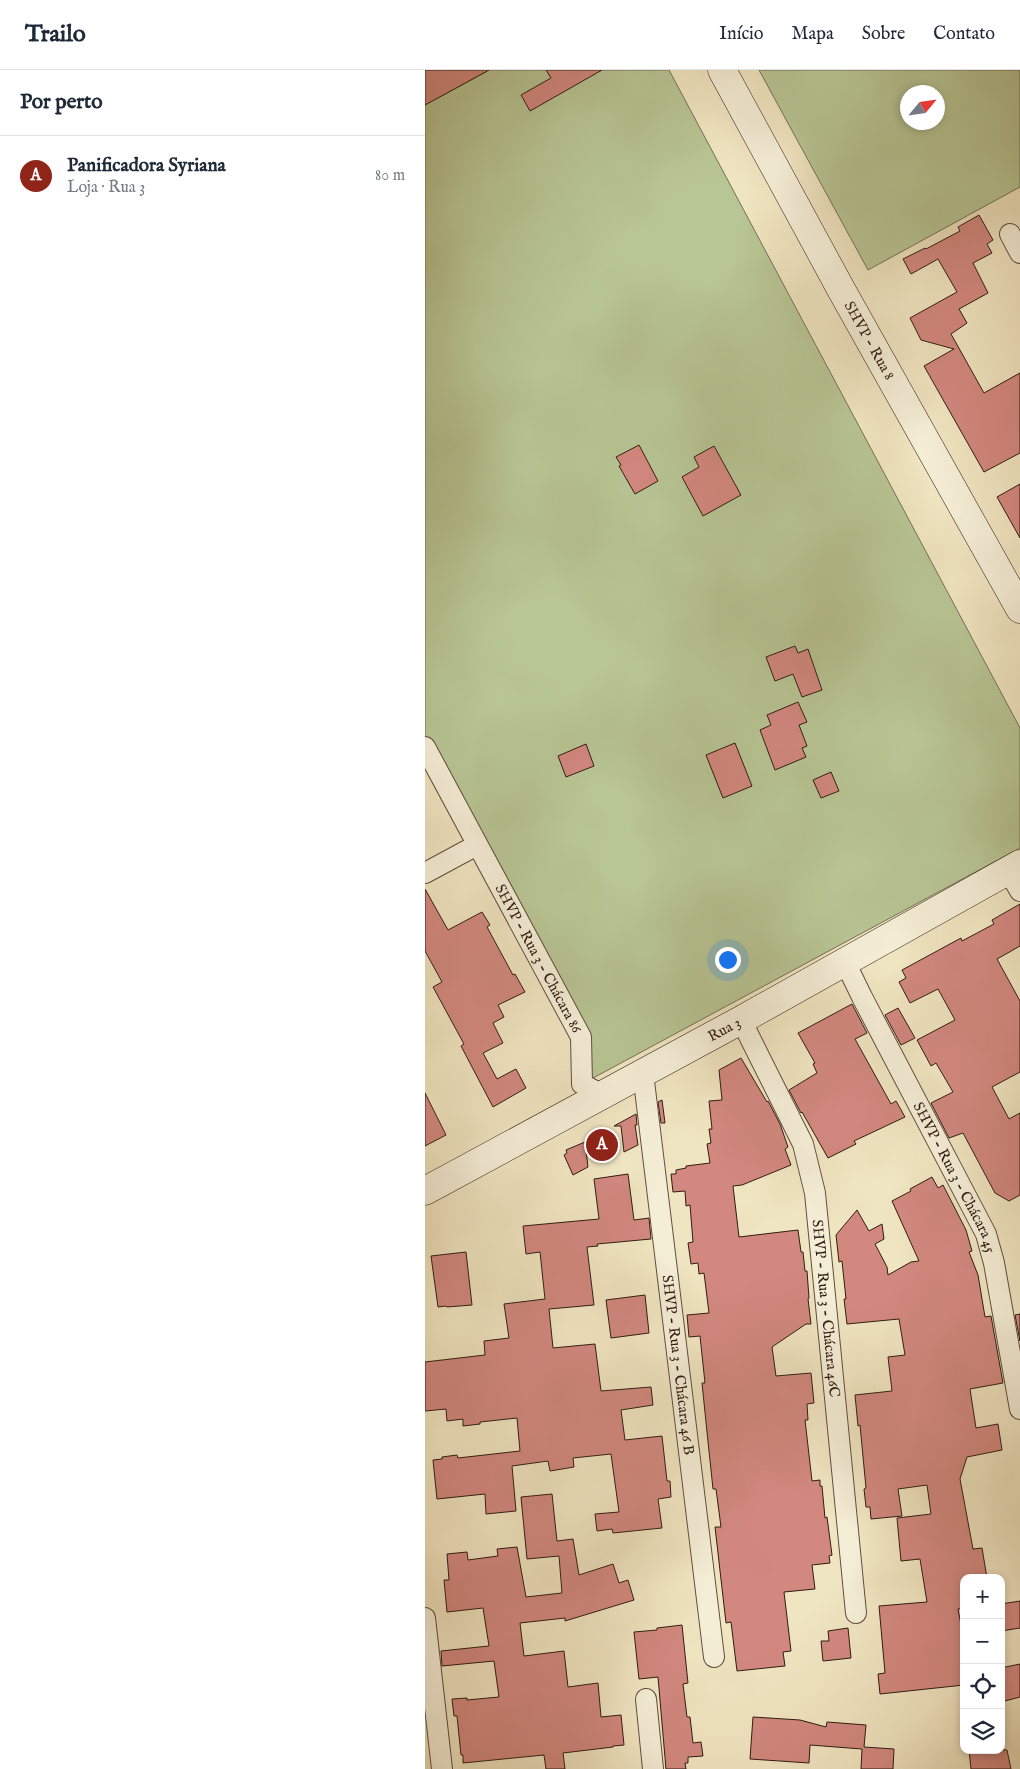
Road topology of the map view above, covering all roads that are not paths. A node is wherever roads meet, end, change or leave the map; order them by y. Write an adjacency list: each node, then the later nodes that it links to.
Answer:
1 (722, 70): 4 (main road, SHVP - Rua 8)
2 (1010, 234): 3 (street)
3 (1020, 252)
4 (1020, 609)
5 (425, 747): 6 (street, SHVP - Rua 3 - Chácara 86)
6 (477, 844): 7 (street); 12 (street, SHVP - Rua 3 - Chácara 86)
7 (425, 873)
8 (1016, 875): 9 (main road, Rua 3)
9 (845, 962): 10 (main road, Rua 3); 14 (street, SHVP - Rua 3 - Chácara 45)
10 (741, 1020): 11 (main road, Rua 3); 15 (street, SHVP - Rua 3 - Chácara 46C)
11 (643, 1073): 12 (main road, Rua 3); 17 (street, SHVP - Rua 3 - Chácara 46 B)
12 (603, 1095): 13 (main road, Rua 3)
13 (425, 1192)
14 (1020, 1409)
15 (856, 1613)
16 (425, 1618): 19 (street)
17 (714, 1657)
18 (646, 1699): 20 (street)
19 (443, 1769)
20 (653, 1769)

